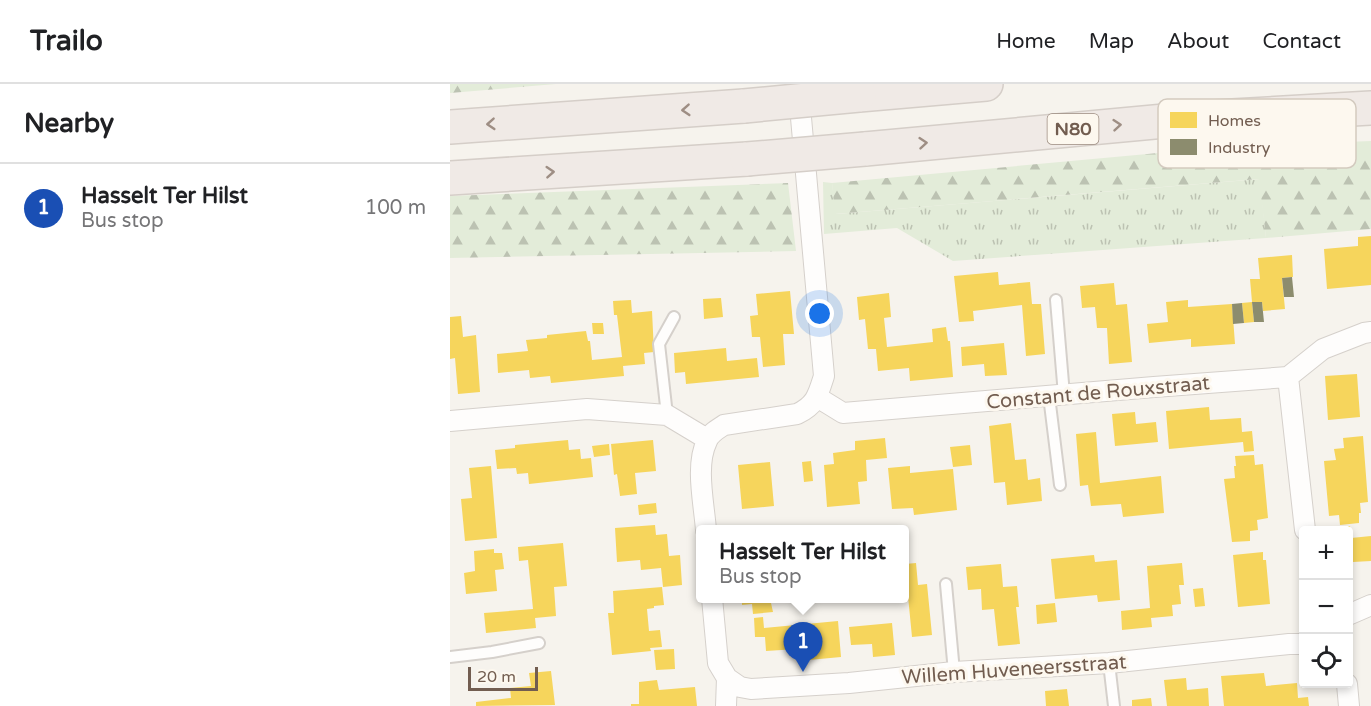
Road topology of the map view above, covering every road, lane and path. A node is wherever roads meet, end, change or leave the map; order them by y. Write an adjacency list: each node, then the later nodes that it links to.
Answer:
1 (798, 84): 13 (street)
2 (986, 84): 6 (highway, one-way to 6, bridge)
3 (1371, 108): 4 (highway, N80, one-way to 3, bridge)
4 (1356, 109)
5 (1158, 122): 7 (highway, N80, one-way to 5, bridge)
6 (450, 127)
7 (450, 178)
8 (1056, 300): 12 (lane)
9 (674, 317): 14 (lane)
10 (1371, 332): 11 (street)
11 (1288, 377): 12 (street, Constant de Rouxstraat); 19 (street)
12 (1057, 396): 13 (street, Constant de Rouxstraat); 17 (lane)
13 (817, 398): 16 (street)
14 (667, 415): 15 (street); 16 (street)
15 (450, 421)
16 (707, 439): 18 (street)
17 (1060, 485)
18 (706, 525)
19 (1304, 526)
20 (946, 584): 28 (lane)
21 (712, 603): 29 (street)
22 (1371, 605): 23 (street)
23 (1353, 613)
24 (539, 643): 26 (lane)
25 (1299, 644): 27 (street, Willem Huveneersstraat)
26 (450, 657)
27 (1109, 663): 28 (street, Willem Huveneersstraat); 32 (lane)
28 (954, 672): 29 (street, Willem Huveneersstraat)
29 (728, 678): 31 (street)
30 (1347, 688): 33 (street)
31 (726, 706)
32 (1114, 706)
33 (1349, 706)

